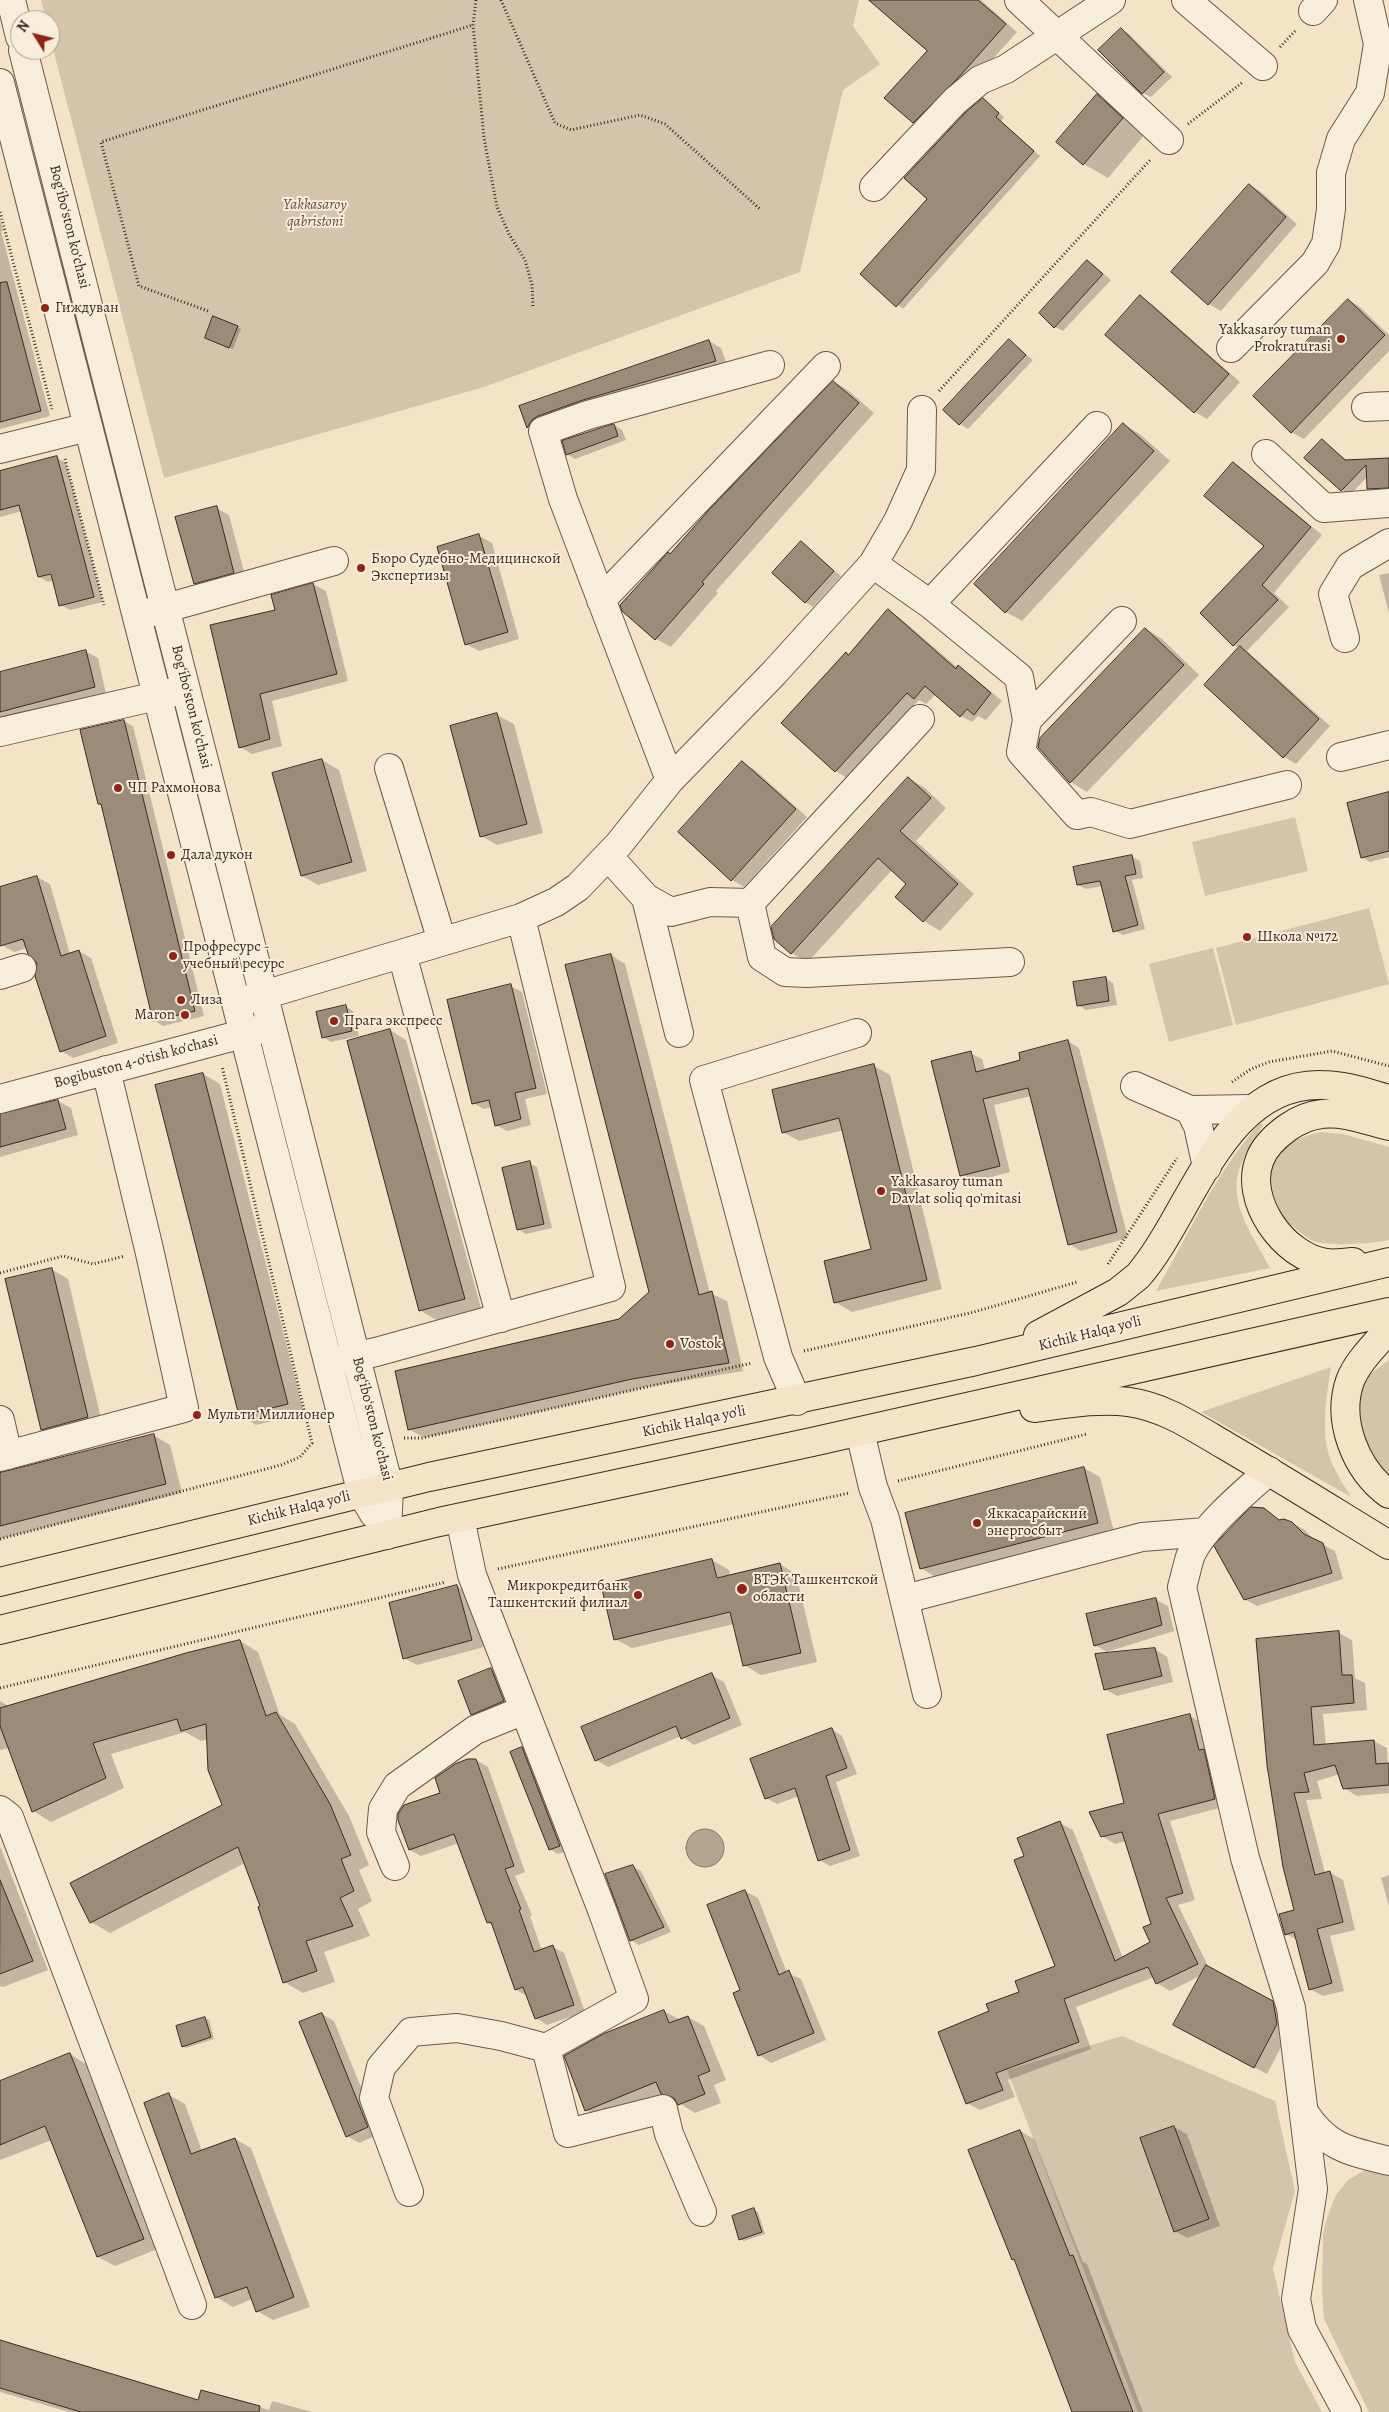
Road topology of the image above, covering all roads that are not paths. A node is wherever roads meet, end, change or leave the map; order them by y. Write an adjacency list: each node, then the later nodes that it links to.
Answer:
1 (1019, 0): 5 (street)
2 (1111, 0): 5 (street)
3 (1186, 0): 7 (street)
4 (1368, 0): 13 (street)
5 (1058, 36): 11 (street); 12 (street)
6 (26, 60): 9 (street, Bogʻiboʻston koʻchasi)
7 (1263, 66)
8 (0, 82): 10 (street, Bogʻiboʻston koʻchasi)
9 (38, 107): 10 (street); 27 (street, Bogʻiboʻston koʻchasi)
10 (4, 114): 17 (street, Bogʻiboʻston koʻchasi)
11 (1169, 140)
12 (874, 187)
13 (1231, 348)
14 (770, 364): 25 (street)
15 (826, 366): 25 (street)
16 (922, 410): 24 (street)
17 (88, 426): 19 (street); 28 (street, Bogʻiboʻston koʻchasi)
18 (1097, 426): 26 (street)
19 (0, 449)
20 (1266, 454): 21 (street)
21 (1389, 504)
22 (1389, 543): 30 (street)
23 (334, 561): 27 (street)
24 (873, 564): 26 (street); 39 (street)
25 (601, 600): 39 (street)
26 (930, 604): 34 (street)
27 (166, 608): 28 (street); 31 (street, Bogʻiboʻston koʻchasi)
28 (136, 616): 32 (street, Bogʻiboʻston koʻchasi)
29 (1122, 621): 34 (street)
30 (1345, 638)
31 (186, 689): 32 (street); 48 (street, Bogʻiboʻston koʻchasi)
32 (157, 696): 35 (street); 49 (street, Bogʻiboʻston koʻchasi)
33 (920, 719): 43 (street)
34 (1027, 720): 40 (street)
35 (0, 732)
36 (1389, 744): 37 (street)
37 (1341, 757)
38 (389, 768): 45 (street)
39 (670, 780): 41 (street)
40 (1287, 785)
41 (608, 856): 42 (street); 44 (street)
42 (646, 898): 43 (street); 52 (street)
43 (750, 903): 47 (street)
44 (521, 918): 45 (street); 64 (street)
45 (442, 941): 46 (street)
46 (402, 954): 48 (street); 64 (street)
47 (1010, 962)
48 (264, 995): 49 (street); 50 (street, Bogʻiboʻston koʻchasi)
49 (236, 1003): 51 (street, Bogʻiboʻston koʻchasi)
50 (272, 1026): 51 (street, Bogibuston 4-o'tish ko'chasi); 66 (street, Bogʻiboʻston koʻchasi)
51 (244, 1033): 54 (street, Bogibuston 4-o'tish ko'chasi); 68 (street, Bogʻiboʻston koʻchasi)
52 (679, 1033)
53 (857, 1033): 69 (street)
54 (106, 1070): 56 (street, Bogibuston 4-o'tish ko'chasi); 72 (street)
55 (1135, 1086): 59 (street)
56 (0, 1099)
57 (1389, 1099): 58 (highway)
58 (1252, 1109): 59 (street); 61 (highway)
59 (1190, 1110): 61 (street)
60 (1389, 1126): 62 (highway)
61 (1207, 1167): 67 (highway)
62 (1389, 1261): 67 (highway, Kichik Halqa yo'li)
63 (1389, 1312): 71 (highway)
64 (501, 1318): 66 (street)
65 (1389, 1328): 76 (highway)
66 (356, 1356): 68 (street); 74 (street, Bogʻiboʻston koʻchasi)
67 (976, 1361): 69 (highway, Kichik Halqa yo'li)
68 (328, 1362): 75 (street, Bogʻiboʻston koʻchasi)
69 (797, 1401): 74 (highway, Kichik Halqa yo'li)
70 (0, 1420): 72 (street)
71 (860, 1432): 73 (highway); 77 (highway); 82 (street)
72 (4, 1456)
73 (1269, 1471): 78 (street); 80 (highway)
74 (389, 1487): 75 (highway, Kichik Halqa yo'li); 79 (street, Bogʻiboʻston koʻchasi)
75 (362, 1494): 79 (street, Bogʻiboʻston koʻchasi); 81 (highway, Kichik Halqa yo'li)
76 (1389, 1494)
77 (460, 1518): 79 (highway); 85 (street)
78 (1206, 1532): 82 (street); 89 (street)
79 (386, 1535): 83 (highway)
80 (1389, 1545)
81 (0, 1582)
82 (905, 1599): 84 (street)
83 (0, 1630)
84 (927, 1694)
85 (524, 1710): 87 (street); 88 (street)
86 (0, 1810): 95 (street)
87 (395, 1866)
88 (546, 2048): 93 (street); 94 (street)
89 (1304, 2112): 90 (street); 92 (street)
90 (1355, 2152): 91 (street); 92 (street)
91 (1389, 2161)
92 (1313, 2189): 96 (street)
93 (409, 2192)
94 (702, 2212)
95 (192, 2305)
96 (1347, 2412)

